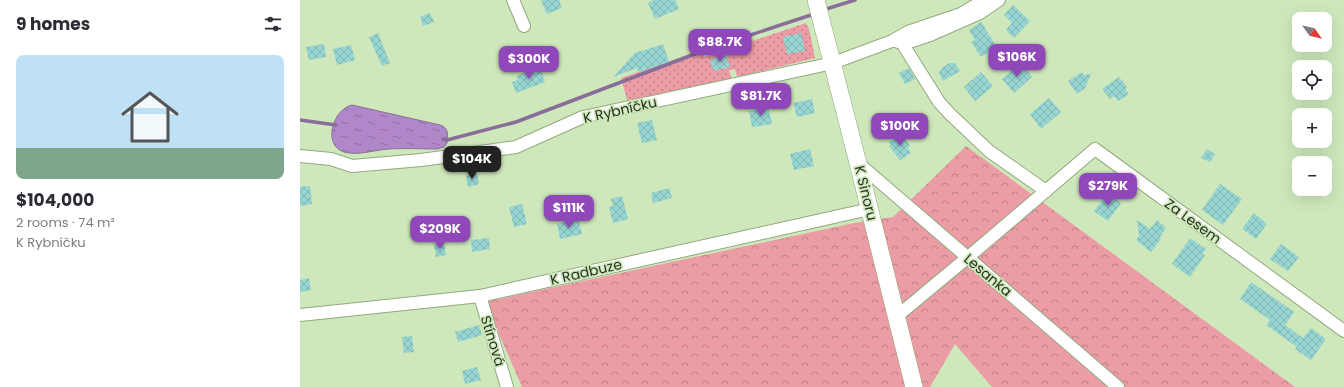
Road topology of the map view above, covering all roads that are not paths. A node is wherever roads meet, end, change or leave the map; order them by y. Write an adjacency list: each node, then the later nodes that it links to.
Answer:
1 (514, 0): 5 (street)
2 (984, 0): 6 (street, K Rybníčku)
3 (999, 0): 6 (street, K Rybníčku)
4 (818, 8): 7 (street, K Sinoru)
5 (524, 26)
6 (897, 42): 7 (street, K Rybníčku); 10 (street)
7 (833, 63): 8 (street, K Rybníčku); 9 (street, K Sinoru)
8 (300, 156)
9 (858, 163): 11 (street, K Sinoru); 12 (street, Lesanka)
10 (1046, 191): 12 (street, Za Lesem); 16 (street, Za Lesem)
11 (870, 209): 13 (street, K Radbuze); 15 (street, K Sinoru)
12 (968, 258): 15 (street, Za Lesem); 19 (street, Lesanka)
13 (480, 296): 14 (street, K Radbuze); 17 (street, Stínová)
14 (300, 315)
15 (896, 317): 18 (street, K Sinoru)
16 (1344, 331)
17 (507, 387)
18 (914, 387)
19 (1118, 387)

